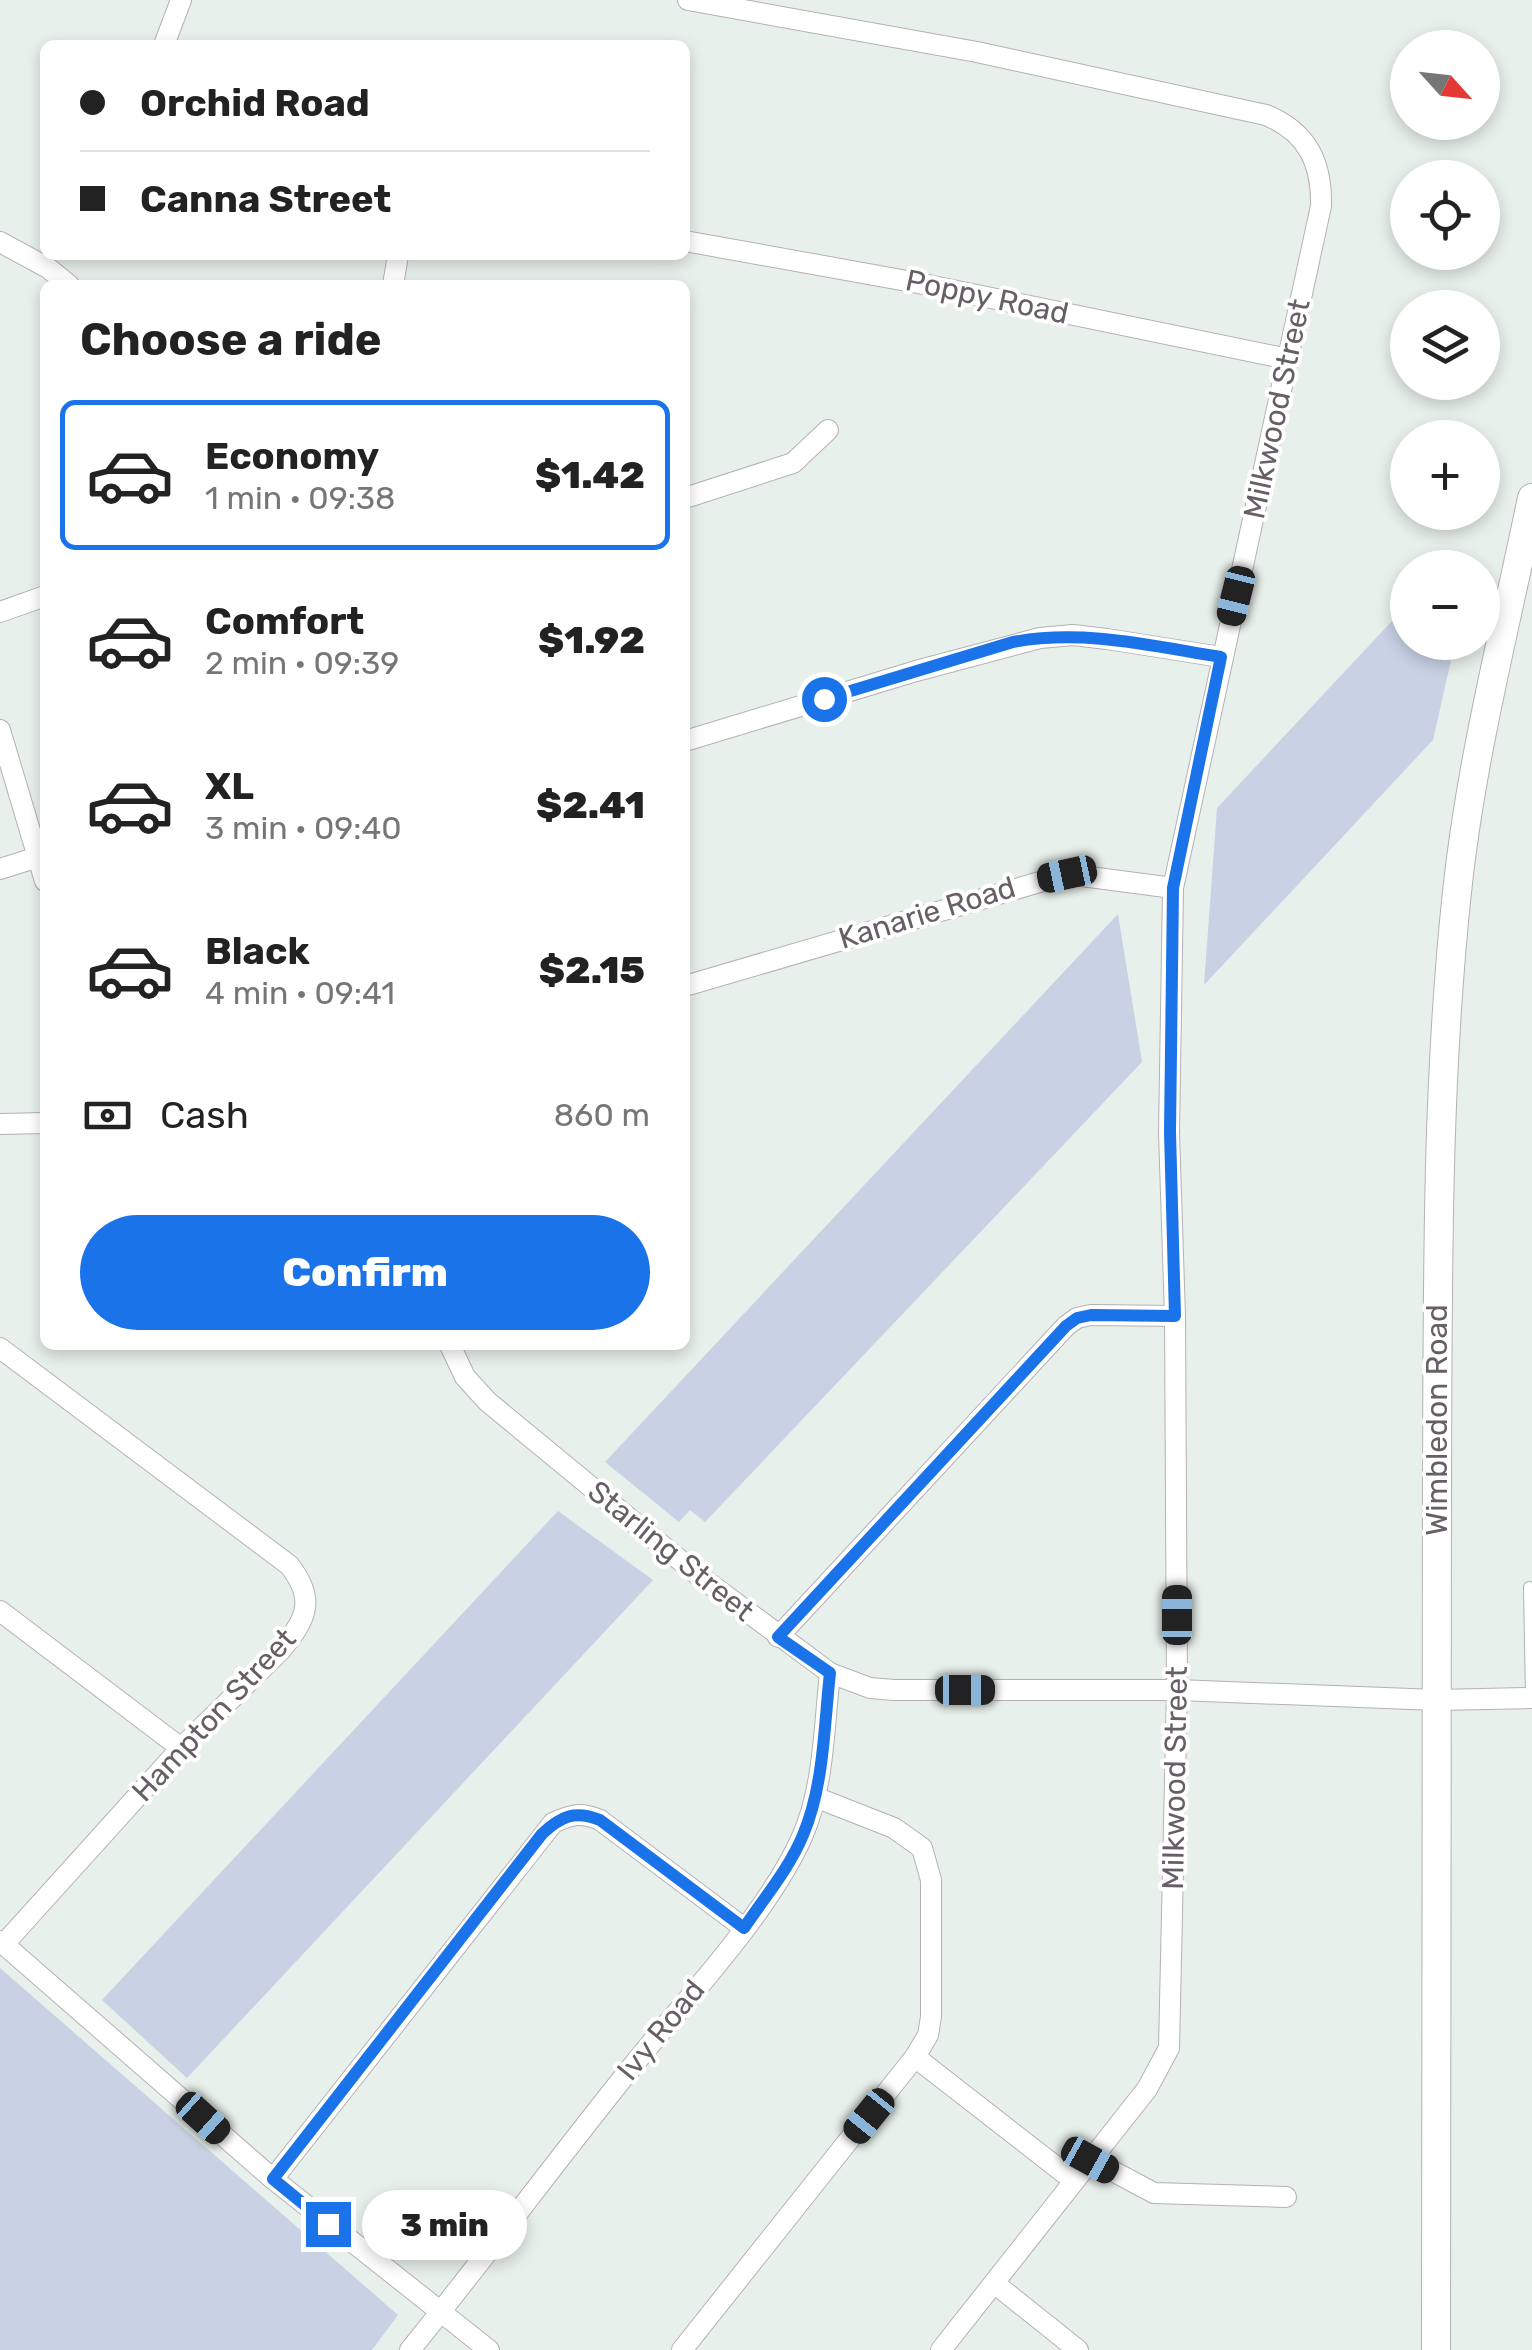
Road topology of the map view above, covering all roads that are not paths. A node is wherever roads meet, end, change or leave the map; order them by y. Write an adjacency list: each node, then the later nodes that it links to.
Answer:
1 (181, 0): 3 (street)
2 (688, 0): 7 (street, Milkwood Street)
3 (166, 40)
4 (690, 241): 7 (street, Poppy Road)
5 (0, 242): 6 (street)
6 (40, 256)
7 (1288, 359): 13 (street, Milkwood Street)
8 (828, 430): 9 (street)
9 (690, 496)
10 (1532, 498): 32 (street, Wimbledon Road)
11 (40, 598): 12 (street)
12 (0, 612)
13 (1221, 657): 15 (street); 19 (street, Milkwood Street)
14 (0, 730): 16 (street)
15 (690, 739)
16 (38, 858): 17 (street); 18 (street)
17 (40, 865)
18 (0, 870)
19 (1173, 888): 20 (street, Kanarie Road); 23 (street, Milkwood Street)
20 (690, 985)
21 (40, 1123): 22 (street)
22 (0, 1124)
23 (1175, 1316): 28 (street); 30 (street, Milkwood Street)
24 (0, 1348): 33 (street, Hampton Street)
25 (452, 1350): 28 (street, Starling Street)
26 (1529, 1587): 31 (lane)
27 (0, 1611): 33 (street)
28 (778, 1637): 29 (street, Starling Street)
29 (830, 1673): 30 (street, Starling Street); 34 (street, Ivy Road)
30 (1177, 1690): 32 (street, Starling Street); 38 (street, Milkwood Street)
31 (1532, 1698): 32 (street, Starling Street)
32 (1436, 1700): 49 (street, Wimbledon Road)
33 (181, 1748): 36 (street, Hampton Street)
34 (815, 1798): 35 (street, Ivy Road); 37 (street)
35 (744, 1928): 39 (street); 43 (street, Ivy Road)
36 (2, 1942): 39 (street)
37 (915, 2057): 40 (street); 46 (street)
38 (1090, 2160): 40 (street, Milkwood Street); 41 (street)
39 (273, 2179): 43 (street)
40 (1073, 2180): 42 (street, Milkwood Street)
41 (1286, 2197)
42 (994, 2283): 47 (street, Milkwood Street); 48 (street)
43 (440, 2313): 44 (street, Ivy Road); 45 (street)
44 (410, 2350)
45 (489, 2350)
46 (682, 2350)
47 (942, 2350)
48 (1078, 2350)
49 (1436, 2350)

